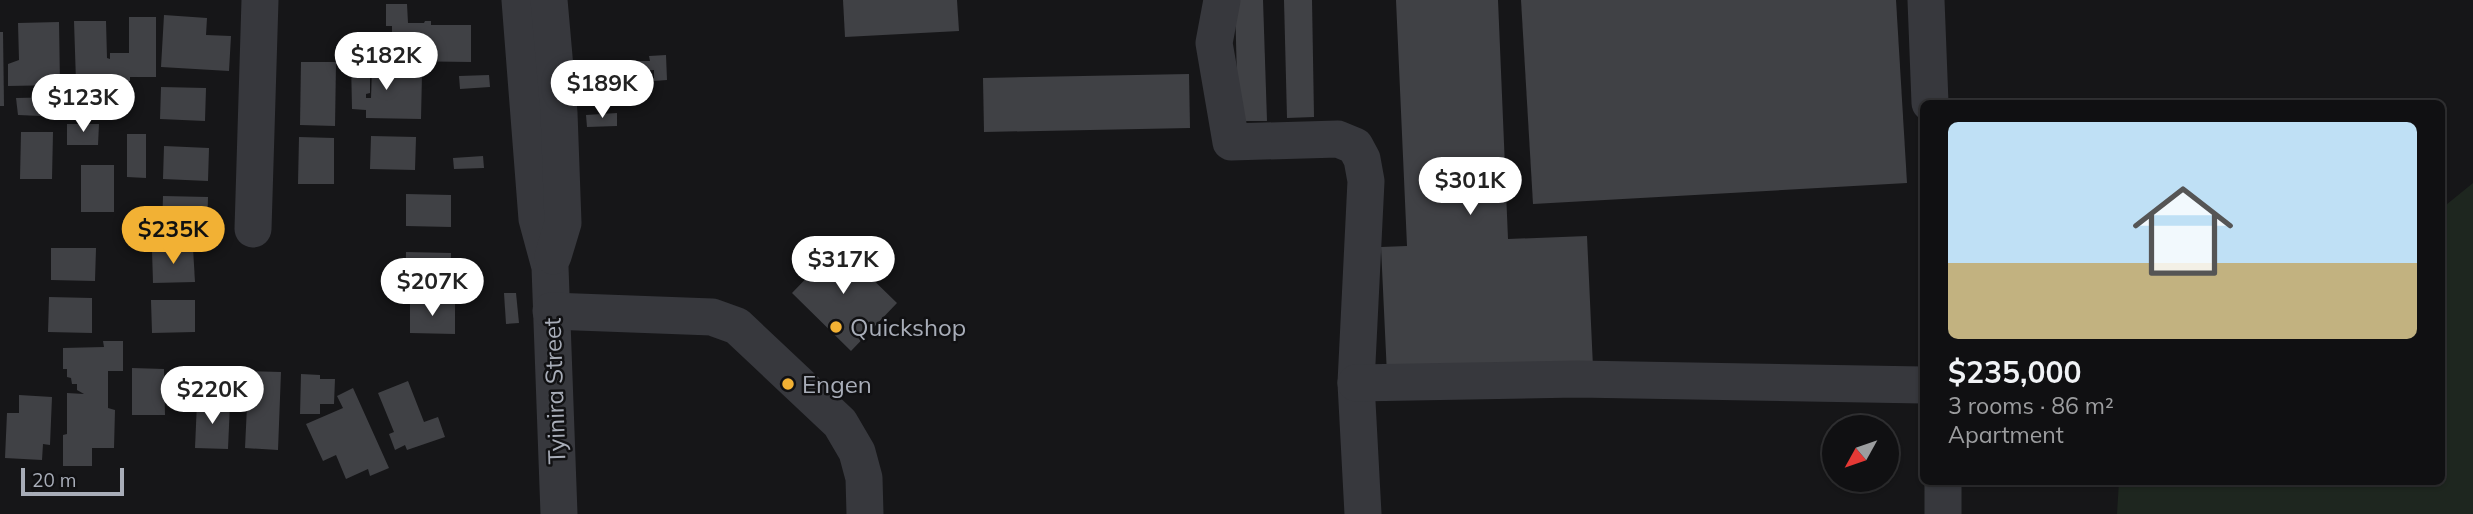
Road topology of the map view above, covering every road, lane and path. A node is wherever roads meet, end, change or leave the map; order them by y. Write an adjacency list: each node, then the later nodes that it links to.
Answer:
1 (260, 0): 7 (street)
2 (520, 0): 8 (street, Tyinira Street)
3 (549, 0): 8 (street, Tyinira Street)
4 (1222, 0): 10 (street)
5 (1926, 0): 6 (street)
6 (1930, 100)
7 (253, 229)
8 (550, 267): 9 (street, Tyinira Street)
9 (551, 311): 13 (street, Tyinira Street); 14 (street)
10 (1356, 383): 11 (street); 15 (street)
11 (1920, 385)
12 (1943, 485): 16 (street)
13 (559, 514)
14 (865, 514)
15 (1363, 514)
16 (1943, 514)

